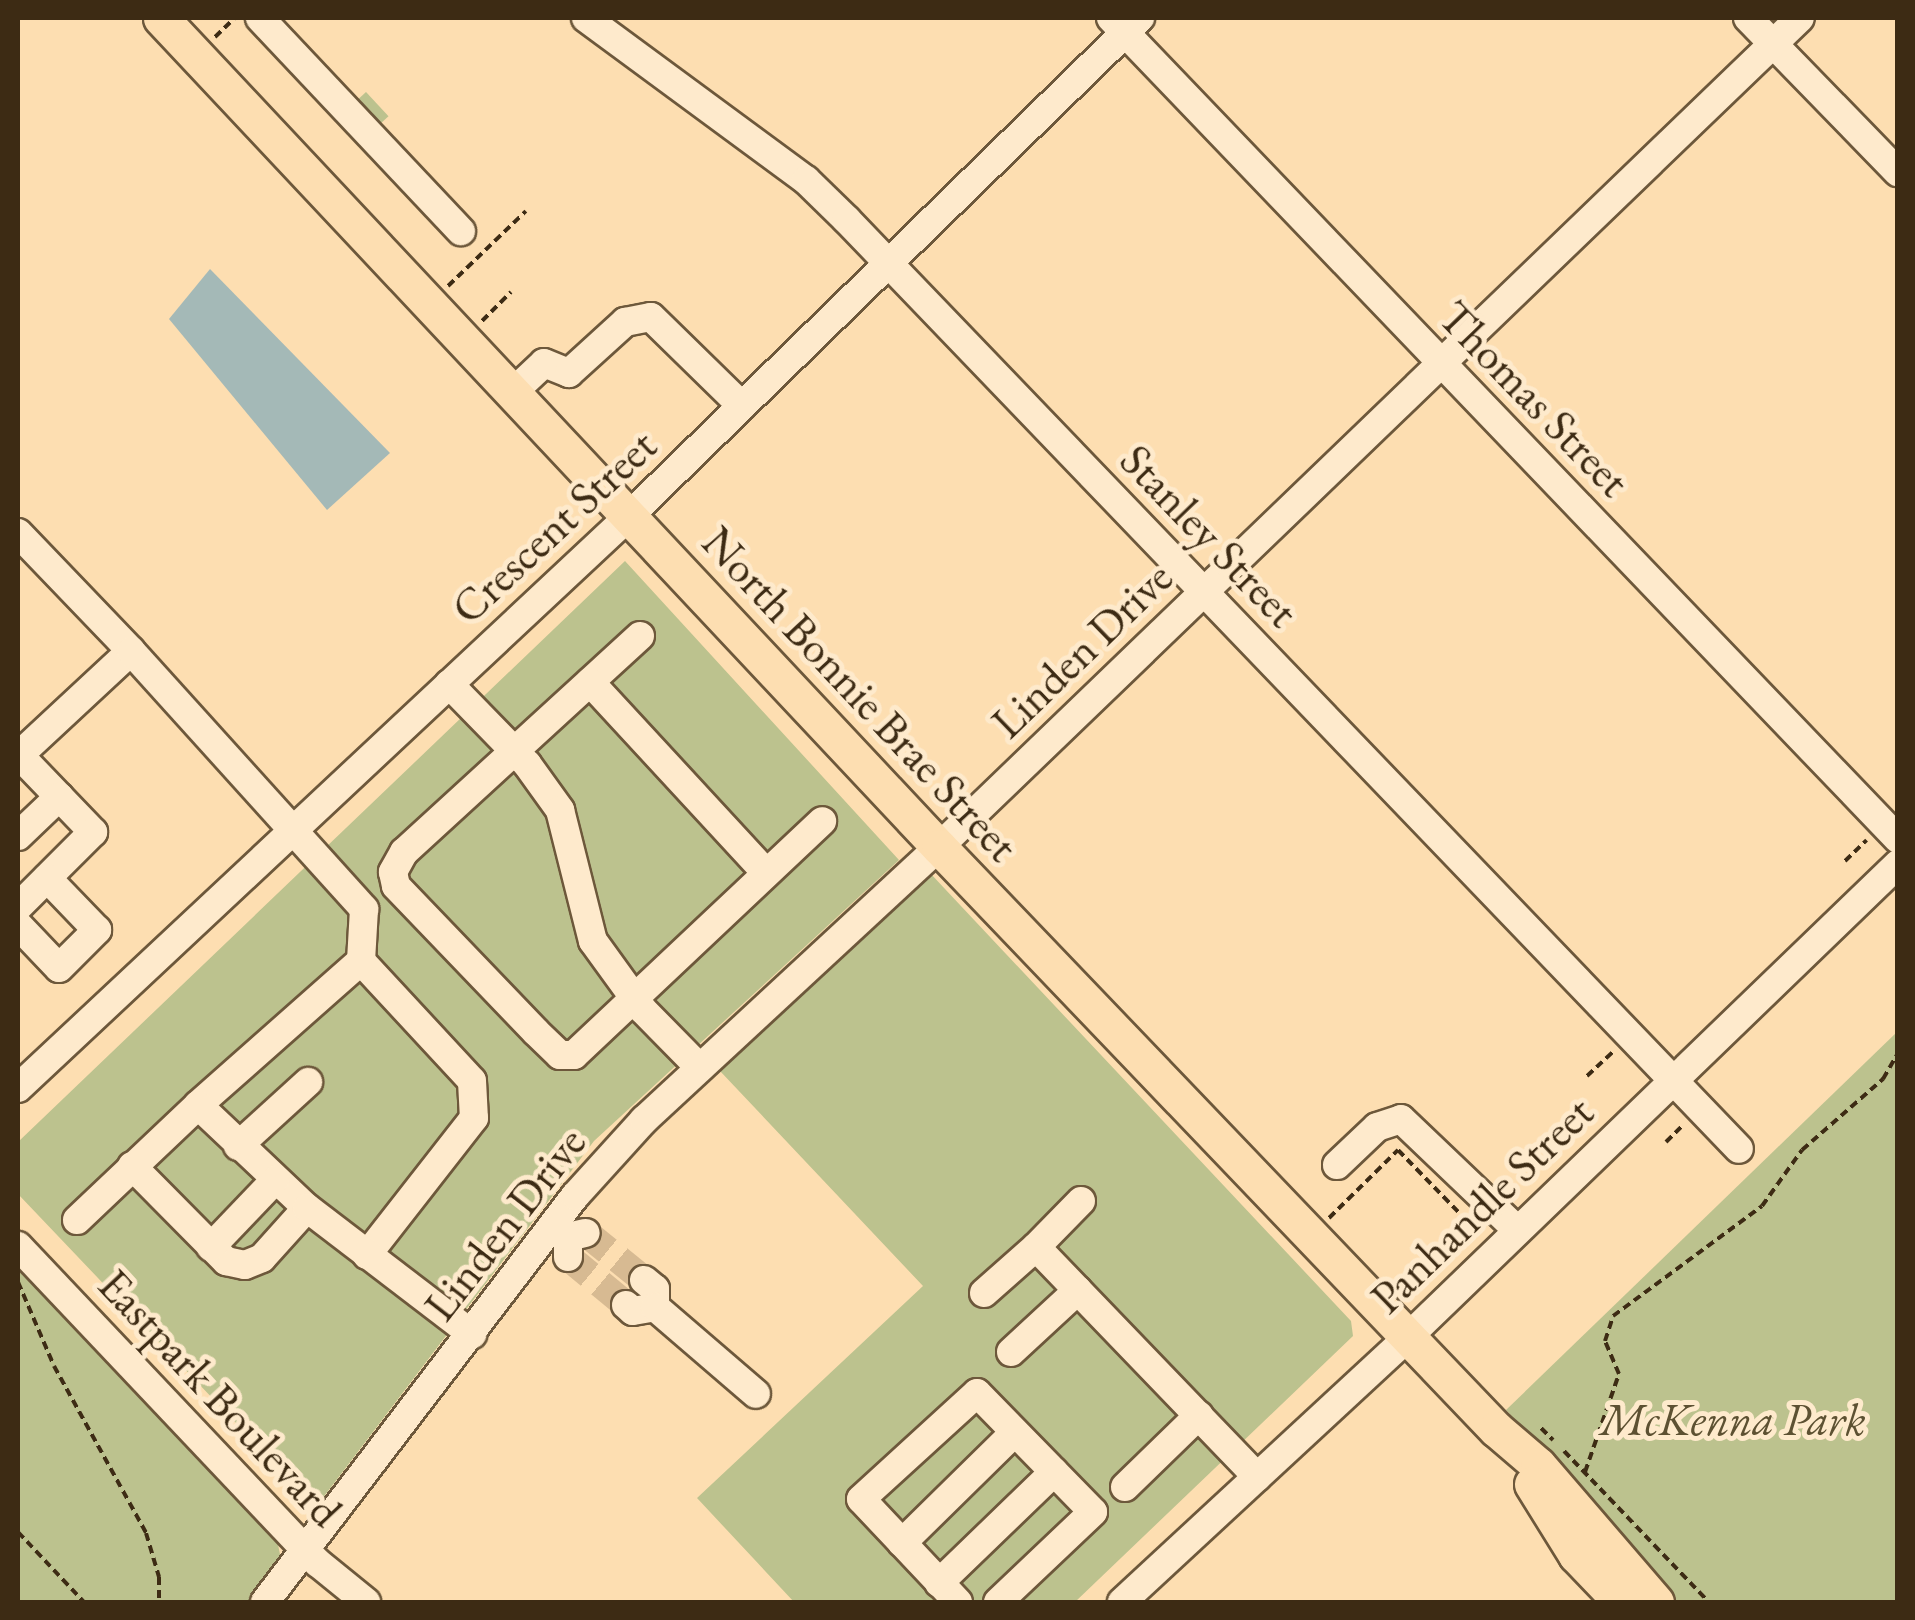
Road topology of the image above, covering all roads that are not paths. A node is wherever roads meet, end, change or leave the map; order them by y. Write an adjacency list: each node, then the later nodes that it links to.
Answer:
1 (161, 18): 12 (main road, North Bonnie Brae Street)
2 (260, 18): 9 (street)
3 (586, 18): 10 (street, Stanley Street)
4 (1748, 18): 7 (street)
5 (1800, 18): 7 (street, Linden Drive)
6 (1125, 22): 10 (street, Crescent Street); 11 (street, Thomas Street)
7 (1773, 44): 8 (street); 11 (street, Linden Drive)
8 (1898, 172)
9 (461, 231)
10 (888, 264): 13 (street, Crescent Street); 16 (street, Stanley Street)
11 (1441, 363): 16 (street, Linden Drive); 26 (street, Thomas Street)
12 (512, 394): 13 (street); 14 (main road, North Bonnie Brae Street)
13 (742, 406): 14 (street, Crescent Street)
14 (628, 517): 20 (street, Crescent Street); 28 (main road, North Bonnie Brae Street)
15 (18, 533): 18 (street)
16 (1204, 592): 28 (street, Linden Drive); 37 (street, Stanley Street)
17 (640, 636): 19 (street)
18 (130, 651): 22 (street); 25 (street)
19 (590, 682): 21 (street); 30 (street)
20 (450, 684): 21 (street); 25 (street, Crescent Street)
21 (514, 750): 35 (street); 35 (street)
22 (18, 756): 23 (street)
23 (59, 796): 27 (street); 31 (street)
24 (822, 821): 30 (street)
25 (292, 830): 34 (street); 39 (street, Crescent Street)
26 (1890, 831)
27 (18, 836)
28 (939, 847): 36 (street, Linden Drive); 60 (main road, North Bonnie Brae Street)
29 (1898, 864): 37 (street, Panhandle Street)
30 (766, 872): 35 (street)
31 (47, 878): 32 (street); 33 (street)
32 (18, 907)
33 (18, 925)
34 (361, 961): 40 (street); 53 (street)
35 (636, 1000): 36 (street)
36 (700, 1068): 59 (street, Linden Drive)
37 (1672, 1079): 42 (street, Stanley Street); 49 (street, Panhandle Street)
38 (308, 1082): 41 (street)
39 (18, 1088)
40 (198, 1105): 41 (street); 44 (street)
41 (238, 1146): 45 (street)
42 (1739, 1149)
43 (1337, 1165): 49 (street)
44 (132, 1166): 48 (street); 52 (street)
45 (275, 1180): 47 (street); 52 (street)
46 (1081, 1202): 51 (street)
47 (308, 1208): 52 (street); 53 (street)
48 (77, 1220)
49 (1517, 1230): 60 (street, Panhandle Street)
50 (18, 1246): 70 (street, Eastpark Boulevard)
51 (1036, 1246): 55 (street); 56 (street)
52 (211, 1247)
53 (367, 1256): 59 (street)
54 (644, 1280): 58 (street)
55 (1078, 1290): 61 (street); 63 (street)
56 (984, 1292)
57 (626, 1305): 58 (street)
58 (655, 1307): 62 (street)
59 (472, 1334): 70 (street, Linden Drive)
60 (1408, 1338): 64 (main road, North Bonnie Brae Street); 67 (street, Panhandle Street)
61 (1011, 1352)
62 (756, 1394)
63 (1199, 1415): 67 (street); 68 (street)
64 (1496, 1429): 76 (main road, North Bonnie Brae Street); 77 (main road, North Bonnie Brae Street)
65 (1015, 1432): 66 (street); 69 (street); 69 (street)
66 (1054, 1472): 71 (street); 74 (street)
67 (1256, 1478): 75 (street, Panhandle Street)
68 (1125, 1487)
69 (902, 1543): 71 (street)
70 (304, 1549): 72 (street, Linden Drive); 73 (street, Eastpark Boulevard)
71 (948, 1592)
72 (266, 1602)
73 (366, 1602)
74 (998, 1602)
75 (1122, 1602)
76 (1620, 1602)
77 (1656, 1602)

